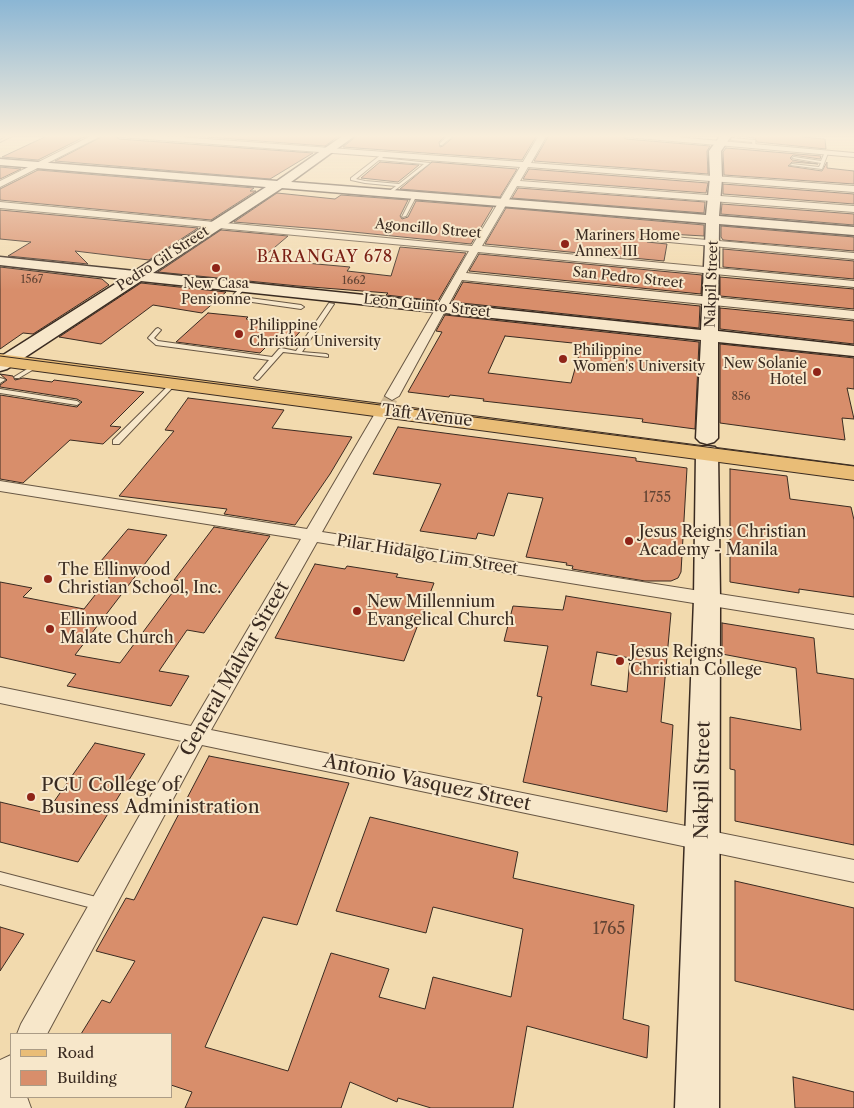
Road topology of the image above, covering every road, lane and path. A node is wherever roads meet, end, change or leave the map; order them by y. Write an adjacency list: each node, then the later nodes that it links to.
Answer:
1 (276, 187): 18 (street, Pedro Gil Street)
2 (354, 187): 9 (street)
3 (385, 187): 9 (lane)
4 (398, 187): 9 (lane)
5 (513, 187): 13 (street, General Malvar Street)
6 (564, 187): 12 (street)
7 (715, 187): 12 (street, Nakpil Street)
8 (825, 187): 10 (street)
9 (395, 189): 11 (street)
10 (854, 189)
11 (415, 195): 13 (street); 16 (lane)
12 (713, 198): 15 (street); 17 (street, Nakpil Street)
13 (504, 202): 17 (street); 22 (street, General Malvar Street)
14 (0, 205): 18 (street, Agoncillo Street)
15 (854, 209)
16 (404, 216)
17 (714, 220): 19 (street); 21 (street, Nakpil Street)
18 (217, 224): 22 (street, Agoncillo Street); 26 (street, Pedro Gil Street)
19 (854, 231)
20 (651, 238): 21 (street)
21 (713, 244): 23 (street); 25 (street, Nakpil Street)
22 (476, 249): 25 (street, Agoncillo Street); 27 (street, General Malvar Street)
23 (854, 256)
24 (0, 261): 26 (street, Leon Guinto Street)
25 (712, 271): 28 (street, Agoncillo Street); 30 (street, Nakpil Street)
26 (136, 276): 29 (street, Leon Guinto Street); 40 (street, Pedro Gil Street)
27 (460, 276): 30 (street, San Pedro Street); 33 (street, General Malvar Street)
28 (854, 284)
29 (243, 287): 32 (lane); 33 (street, Leon Guinto Street)
30 (711, 301): 34 (street, San Pedro Street); 36 (street, Nakpil Street)
31 (331, 304): 38 (lane)
32 (301, 307)
33 (440, 308): 36 (street, Leon Guinto Street); 47 (street, General Malvar Street)
34 (854, 315)
35 (158, 330): 41 (lane)
36 (710, 335): 37 (street, Leon Guinto Street); 49 (street, Nakpil Street)
37 (854, 351)
38 (298, 353): 39 (lane); 41 (lane)
39 (326, 356)
40 (30, 357): 42 (main road, Taft Avenue); 43 (main road, Taft Avenue); 44 (main road, Taft Avenue)
41 (273, 359): 43 (lane)
42 (3, 367)
43 (257, 378): 47 (main road, Taft Avenue)
44 (174, 383): 47 (main road, Taft Avenue); 48 (lane)
45 (0, 391): 46 (lane)
46 (77, 403)
47 (388, 403): 49 (main road, Taft Avenue); 53 (street, General Malvar Street)
48 (116, 442)
49 (707, 445): 50 (main road, Taft Avenue); 51 (main road, Taft Avenue); 54 (street, Nakpil Street)
50 (854, 455)
51 (854, 473)
52 (0, 486): 53 (street, Pilar Hidalgo Lim Street)
53 (311, 537): 54 (street, Pilar Hidalgo Lim Street); 57 (street, General Malvar Street)
54 (707, 599): 55 (street, Pilar Hidalgo Lim Street); 58 (street, Nakpil Street)
55 (854, 622)
56 (0, 695): 57 (street, Antonio Vasquez Street)
57 (197, 736): 58 (street, Antonio Vasquez Street); 61 (street, General Malvar Street)
58 (701, 840): 59 (street, Antonio Vasquez Street); 67 (street, Nakpil Street)
59 (854, 871)
60 (0, 878): 61 (lane)
61 (103, 904): 62 (street, General Malvar Street)
62 (32, 1033)
63 (10, 1072): 64 (street)
64 (0, 1091)
65 (0, 1103): 66 (street)
66 (16, 1108)
67 (697, 1108)

